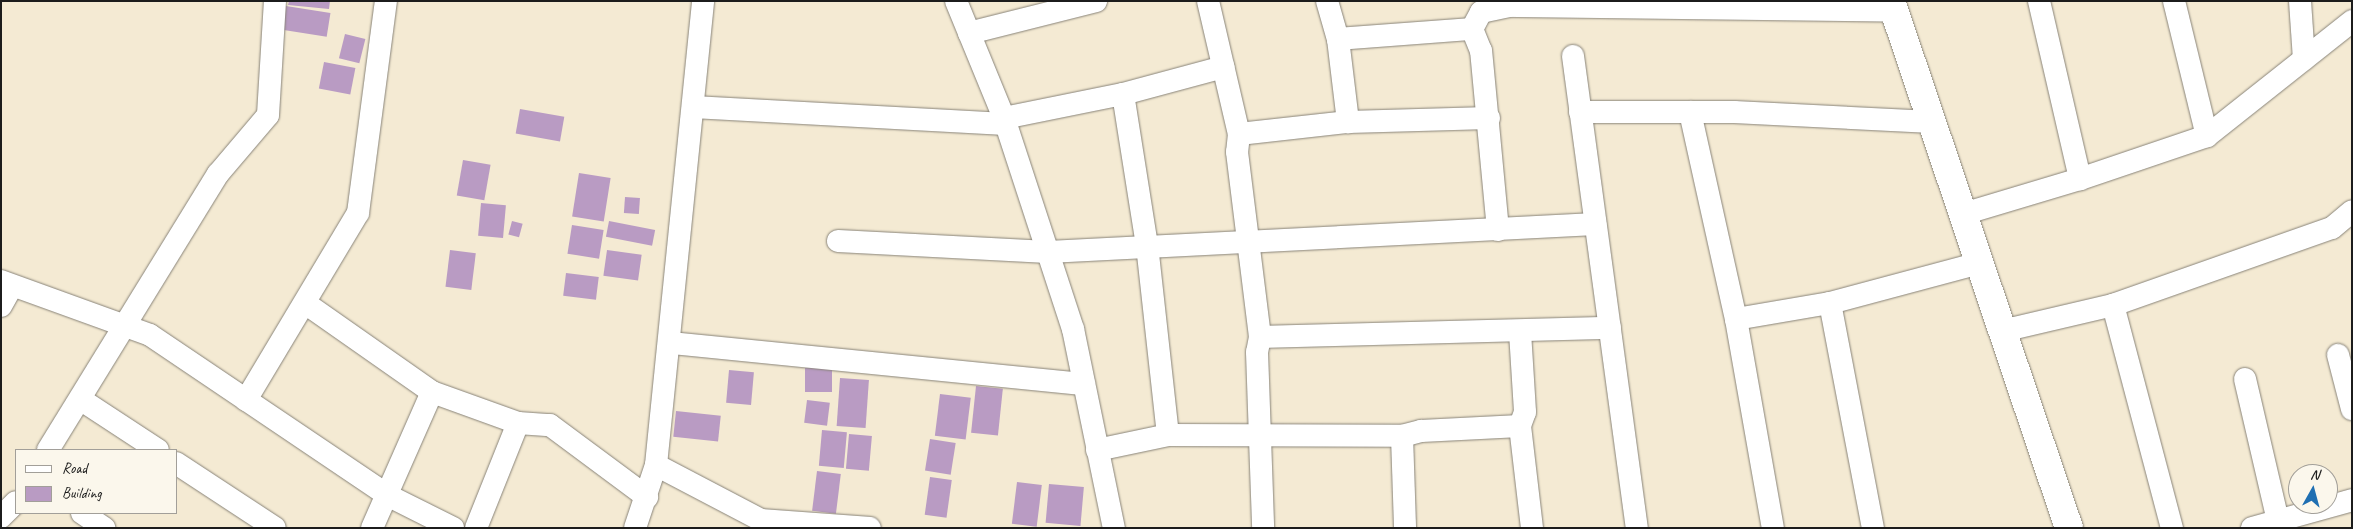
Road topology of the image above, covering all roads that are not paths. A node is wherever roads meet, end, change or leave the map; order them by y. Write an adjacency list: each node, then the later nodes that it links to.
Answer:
1 (275, 1): 45 (street)
2 (386, 1): 40 (street)
3 (703, 1): 20 (street)
4 (956, 1): 14 (street)
5 (1096, 1): 14 (street)
6 (1208, 1): 18 (street)
7 (1327, 1): 15 (street)
8 (2039, 1): 29 (street)
9 (2174, 1): 28 (street)
10 (2300, 1): 17 (street)
11 (1893, 6): 13 (street); 26 (street)
12 (2352, 21): 17 (street)
13 (1472, 29): 15 (street); 23 (street)
14 (969, 33): 24 (street)
15 (1338, 39): 25 (street)
16 (1573, 56): 21 (street)
17 (2304, 59): 28 (street)
18 (1223, 67): 19 (street); 27 (street)
19 (1123, 94): 24 (street); 36 (street)
20 (693, 107): 24 (street); 50 (street)
21 (1580, 112): 22 (street); 32 (street)
22 (1690, 112): 26 (street); 44 (street)
23 (1489, 118): 25 (street); 33 (street)
24 (1004, 121): 37 (street)
25 (1348, 122): 27 (street)
26 (1932, 122): 31 (street)
27 (1239, 134): 34 (street)
28 (2207, 136): 29 (street)
29 (2080, 179): 31 (street)
30 (2352, 211): 42 (street)
31 (1963, 214): 38 (street)
32 (1595, 224): 33 (street); 46 (street)
33 (1498, 230): 34 (street)
34 (1248, 240): 36 (street); 49 (street)
35 (838, 241): 37 (street)
36 (1147, 245): 37 (street); 60 (street)
37 (1048, 252): 53 (street)
38 (1979, 262): 41 (street); 47 (street)
39 (6, 284): 43 (street); 45 (street)
40 (305, 303): 54 (street); 56 (street)
41 (1830, 303): 44 (street); 88 (street)
42 (2113, 305): 47 (street); 90 (street)
43 (1, 306)
44 (1736, 319): 87 (street)
45 (127, 326): 55 (street); 56 (street)
46 (1610, 328): 48 (street); 86 (street)
47 (2002, 331): 89 (street)
48 (1520, 332): 49 (street); 59 (street)
49 (1260, 337): 62 (street)
50 (670, 343): 53 (street); 67 (street)
51 (2338, 355): 57 (street)
52 (2245, 379): 74 (street)
53 (1084, 384): 65 (street)
54 (432, 392): 58 (street); 68 (street)
55 (80, 399): 63 (street); 64 (street)
56 (246, 400): 68 (street)
57 (2352, 409)
58 (518, 423): 69 (street); 79 (street)
59 (1520, 426): 61 (street); 85 (street)
60 (1168, 435): 62 (street); 65 (street)
61 (1402, 436): 62 (street); 84 (street)
62 (1260, 437): 83 (street)
63 (49, 449)
64 (156, 449)
65 (1097, 450): 82 (street)
66 (178, 464): 76 (street)
67 (656, 466): 69 (street); 81 (street)
68 (387, 495): 77 (street); 78 (street)
69 (647, 497): 80 (street)
70 (2352, 500): 74 (street)
71 (15, 503): 73 (street)
72 (83, 514): 75 (street)
73 (1, 517)
74 (2278, 521): 91 (street)
75 (104, 528)
76 (275, 528)
77 (372, 528)
78 (453, 528)
79 (476, 528)
80 (635, 528)
81 (870, 528)
82 (1114, 528)
83 (1263, 528)
84 (1405, 528)
85 (1532, 528)
86 (1637, 528)
87 (1773, 528)
88 (1873, 528)
89 (2069, 528)
90 (2172, 528)
91 (2252, 528)

